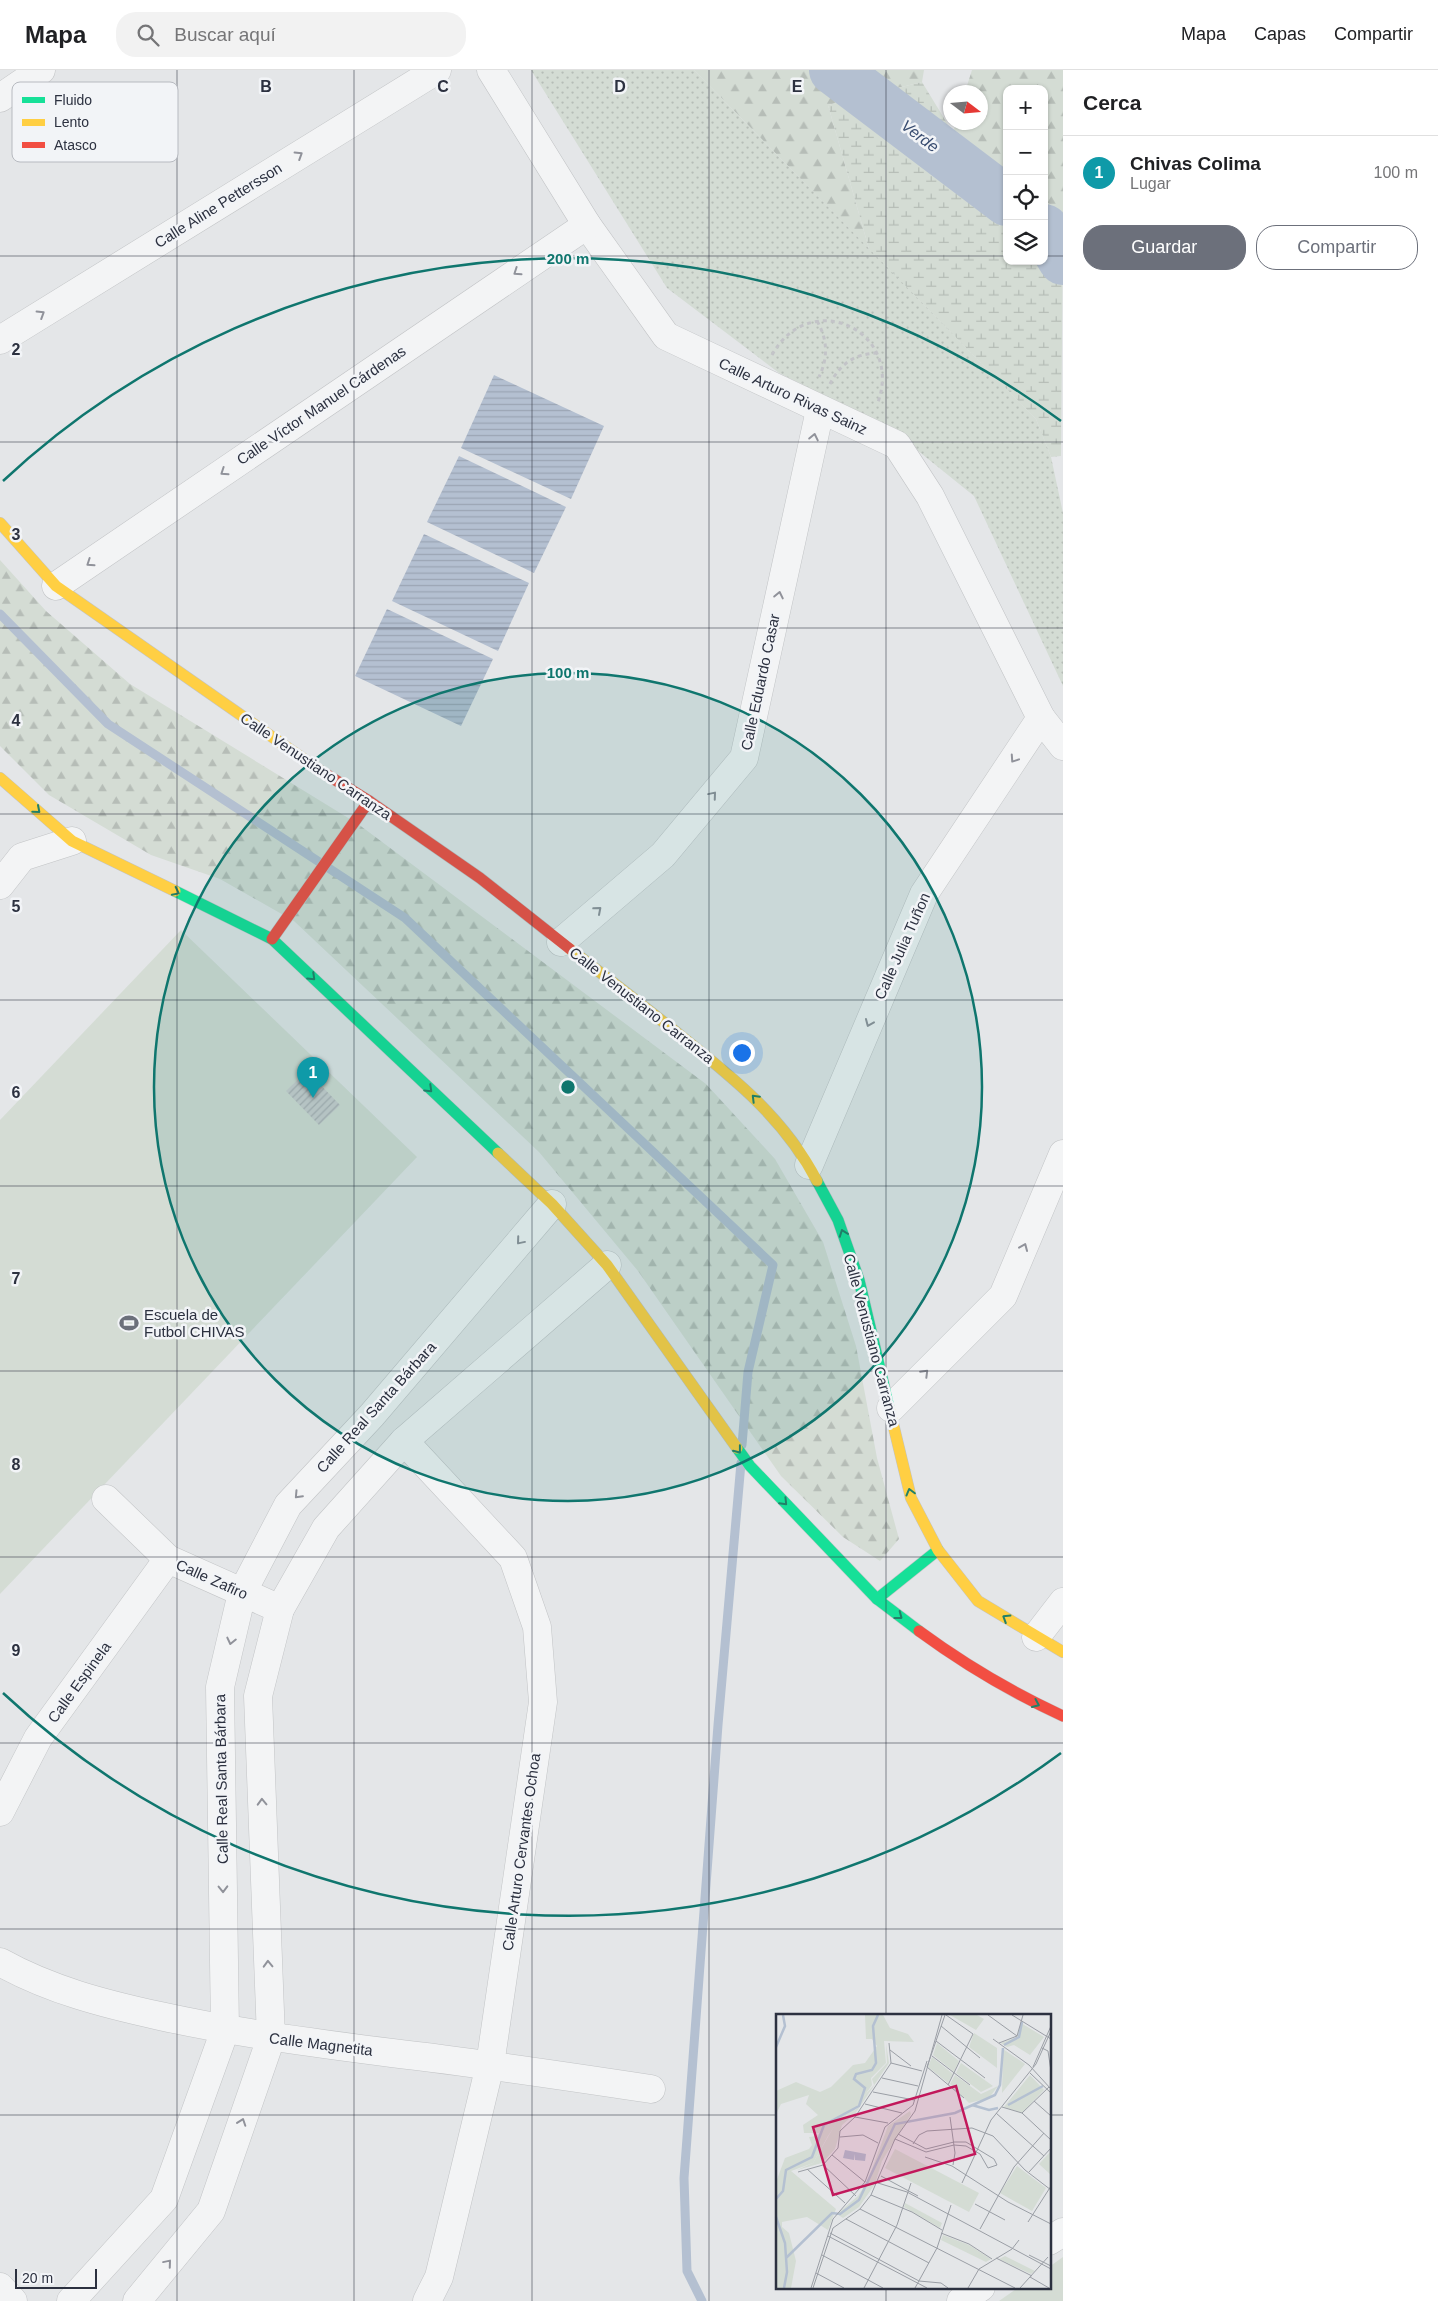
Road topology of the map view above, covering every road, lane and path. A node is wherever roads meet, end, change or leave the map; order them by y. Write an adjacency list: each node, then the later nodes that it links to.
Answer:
1 (41, 70): 4 (street)
2 (437, 70): 9 (street, Calle Aline Pettersson, one-way to 2)
3 (491, 70): 7 (street, Calle Arturo Rivas Sainz)
4 (23, 82)
5 (12, 90): 6 (street)
6 (0, 98)
7 (586, 225): 13 (street, Calle Arturo Rivas Sainz); 16 (street, Calle Víctor Manuel Cárdenas, one-way to 16)
8 (817, 322): 10 (path); 11 (path); 12 (path)
9 (0, 340)
10 (878, 353): 13 (path); 14 (path)
11 (771, 357)
12 (818, 380)
13 (824, 398): 17 (street, Calle Arturo Rivas Sainz); 24 (street, Calle Eduardo Casar, one-way to 13)
14 (875, 410)
15 (0, 523): 16 (street, Calle Venustiano Carranza)
16 (56, 586): 20 (street, Calle Venustiano Carranza)
17 (1042, 718): 18 (street, Calle Arturo Rivas Sainz); 26 (street, Calle Julia Tuñon, one-way to 26)
18 (1063, 746)
19 (0, 778): 21 (street, one-way to 21)
20 (369, 801): 23 (street); 24 (street, Calle Venustiano Carranza)
21 (72, 841): 22 (street); 23 (street, one-way to 23)
22 (0, 885)
23 (272, 939): 27 (street, one-way to 27)
24 (562, 942): 26 (street, Calle Venustiano Carranza, one-way to 24)
25 (1063, 1154): 29 (street, one-way to 25)
26 (809, 1165): 29 (street, Calle Venustiano Carranza, one-way to 26)
27 (552, 1204): 28 (street); 34 (street, Calle Real Santa Bárbara, one-way to 34)
28 (607, 1265): 30 (street); 35 (street, one-way to 35)
29 (890, 1408): 32 (street, Calle Venustiano Carranza, one-way to 29)
30 (404, 1442): 37 (street); 45 (street, Calle Arturo Cervantes Ochoa)
31 (106, 1499): 33 (street, Calle Zafiro)
32 (938, 1550): 35 (street); 38 (street, Calle Venustiano Carranza, one-way to 32)
33 (168, 1559): 34 (street, Calle Zafiro); 41 (street, Calle Espinela)
34 (242, 1593): 37 (street, Calle Zafiro); 43 (street, Calle Real Santa Bárbara, one-way to 43)
35 (878, 1599): 40 (street, one-way to 40)
36 (1063, 1602): 38 (street)
37 (280, 1609): 44 (street, one-way to 37)
38 (1036, 1637): 39 (street, Calle Venustiano Carranza)
39 (1063, 1652)
40 (1063, 1716)
41 (0, 1812)
42 (0, 1962): 43 (street, Calle Magnetita)
43 (225, 2030): 44 (street, Calle Magnetita); 52 (street, Calle Real Santa Bárbara)
44 (271, 2038): 45 (street, Calle Magnetita); 53 (street, one-way to 44)
45 (490, 2065): 46 (street, Calle Magnetita); 54 (street, Calle Arturo Cervantes Ochoa)
46 (651, 2089)
47 (1063, 2232): 48 (street)
48 (1050, 2240)
49 (0, 2287): 51 (street)
50 (980, 2288): 55 (street)
51 (13, 2301)
52 (71, 2301)
53 (137, 2301)
54 (427, 2301)
55 (961, 2301)

